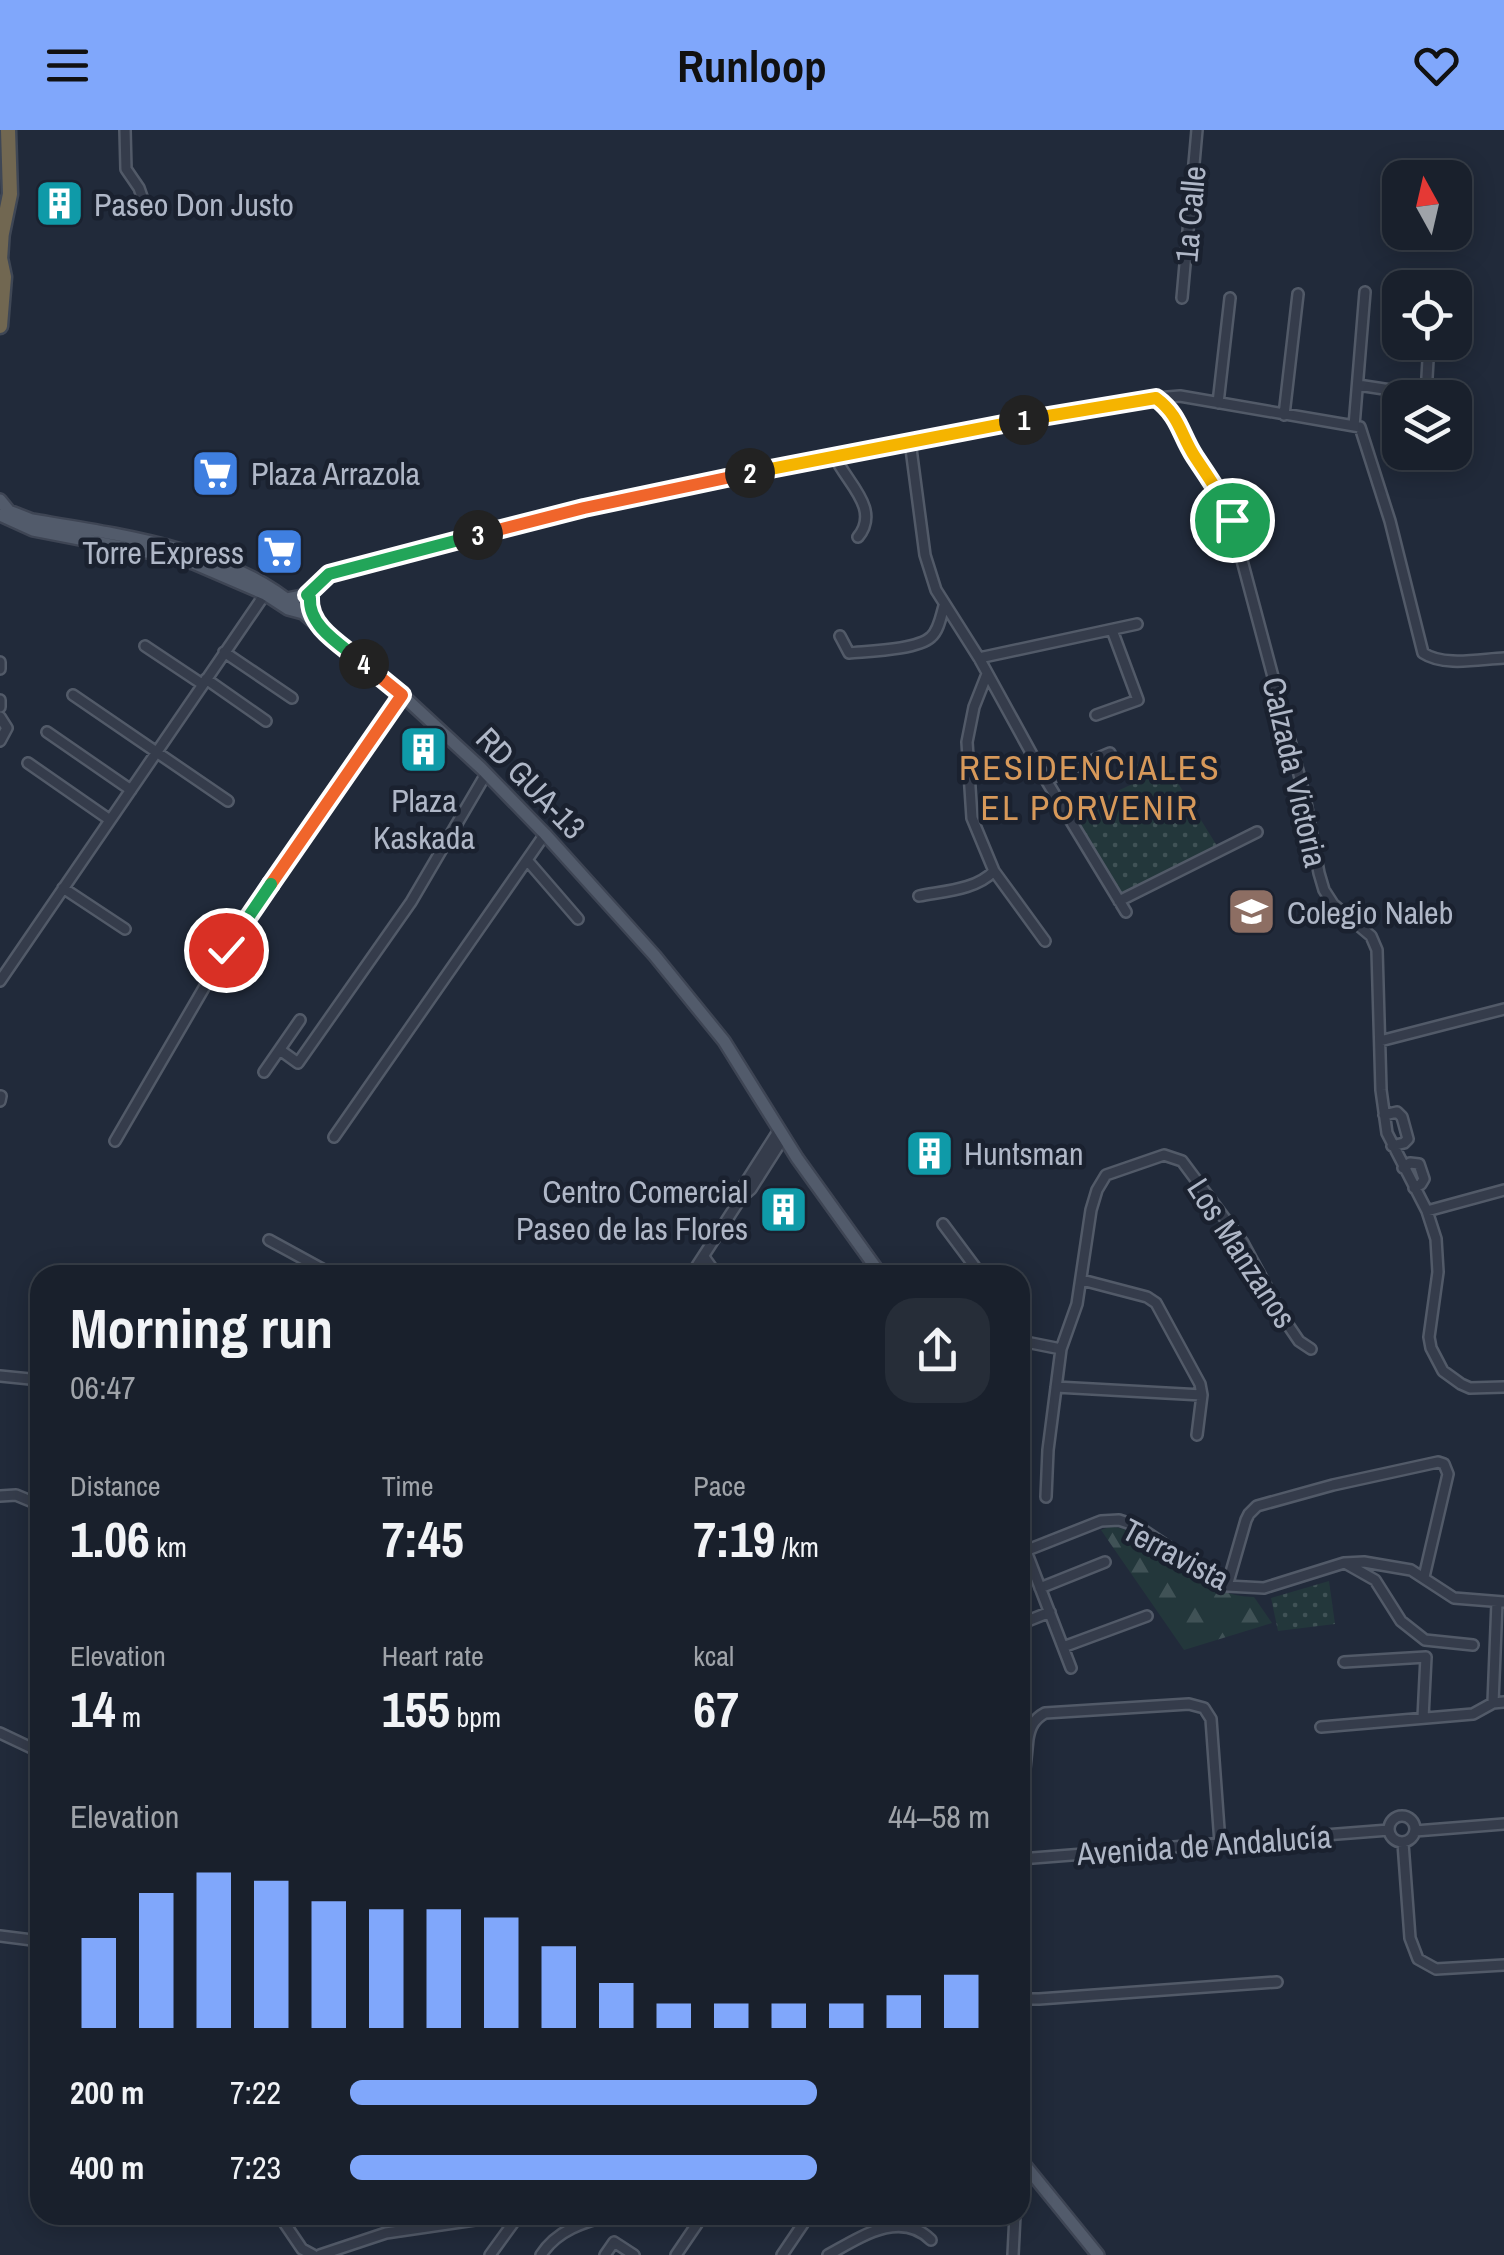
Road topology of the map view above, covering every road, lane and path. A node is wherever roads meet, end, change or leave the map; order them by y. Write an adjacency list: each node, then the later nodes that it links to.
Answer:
1 (8, 130): 5 (highway)
2 (125, 130): 6 (street)
3 (1197, 130): 12 (street, 1a Calle)
4 (4, 166): 7 (highway)
5 (9, 205): 7 (highway); 9 (highway)
6 (147, 212)
7 (2, 238): 8 (highway)
8 (0, 259): 9 (highway)
9 (4, 277): 14 (highway)
10 (1365, 292): 15 (street)
11 (1298, 294): 19 (street)
12 (1182, 298)
13 (1230, 298): 18 (street)
14 (0, 326)
15 (1358, 385): 16 (street); 20 (street)
16 (1382, 389)
17 (1156, 398): 18 (street); 21 (street); 69 (street, Calzada Victoria)
18 (1218, 403): 19 (street)
19 (1285, 410): 20 (street)
20 (1354, 426): 36 (street)
21 (910, 440): 22 (street); 29 (street)
22 (835, 457): 25 (street); 28 (street)
23 (0, 500): 26 (main road, RD GUA-13)
24 (1, 516): 26 (main road, RD GUA-13)
25 (858, 537)
26 (269, 591): 27 (main road); 28 (main road, RD GUA-13); 34 (street)
27 (287, 600): 28 (main road); 28 (main road)
28 (307, 605): 40 (main road, RD GUA-13)
29 (944, 606): 32 (street); 35 (street)
30 (1137, 624): 31 (street)
31 (1112, 630): 35 (street); 42 (street)
32 (840, 636)
33 (146, 646): 38 (street)
34 (224, 652): 38 (street); 41 (street)
35 (978, 658): 37 (street)
36 (1504, 658)
37 (987, 674): 51 (street); 58 (street)
38 (204, 682): 44 (street); 48 (street)
39 (73, 695): 48 (street)
40 (402, 695): 50 (main road, RD GUA-13); 75 (street)
41 (292, 698)
42 (1096, 714)
43 (0, 717): 46 (street)
44 (266, 721)
45 (47, 732): 52 (street)
46 (0, 741)
47 (1110, 752): 51 (street)
48 (156, 753): 52 (street); 53 (street)
49 (28, 763): 54 (street)
50 (486, 774): 56 (main road, RD GUA-13); 70 (street)
51 (1046, 780): 61 (street)
52 (130, 790): 54 (street)
53 (228, 801)
54 (110, 820): 59 (street)
55 (1257, 832): 61 (street)
56 (545, 834): 57 (street); 73 (main road, RD GUA-13)
57 (527, 860): 63 (street); 74 (street)
58 (994, 871): 60 (street); 65 (street)
59 (63, 888): 64 (street); 66 (street)
60 (920, 896)
61 (1119, 901): 62 (street)
62 (1126, 912)
63 (578, 919)
64 (125, 928)
65 (1045, 941)
66 (0, 981)
67 (1504, 1008): 69 (street)
68 (300, 1020): 70 (street)
69 (1380, 1041): 72 (street, Calzada Victoria)
70 (280, 1050): 71 (street)
71 (264, 1072)
72 (1384, 1115): 76 (street, Calzada Victoria); 76 (street)
73 (782, 1133): 81 (street); 85 (main road, RD GUA-13)
74 (334, 1136)
75 (115, 1142)
76 (1392, 1146): 78 (street, Calzada Victoria)
77 (1504, 1190): 78 (street)
78 (1427, 1211): 94 (street, Calzada Victoria)
79 (943, 1224): 86 (street)
80 (269, 1240): 82 (street)
81 (704, 1257): 83 (street); 84 (street)
82 (314, 1265)
83 (698, 1265)
84 (710, 1265)
85 (874, 1265)
86 (973, 1265)
87 (1082, 1280): 89 (street, Los Manzanos); 90 (street, Los Manzanos); 95 (street)
88 (1030, 1342): 89 (street)
89 (1061, 1349): 93 (street, Los Manzanos)
90 (1310, 1349)
91 (0, 1376): 92 (street)
92 (30, 1379)
93 (1056, 1387): 95 (street); 98 (street, Los Manzanos)
94 (1504, 1387)
95 (1202, 1395): 96 (street)
96 (1197, 1435)
97 (0, 1496): 99 (street)
98 (1046, 1497)
99 (30, 1501)
100 (1030, 1551): 107 (street, Terravista)
101 (1105, 1562): 108 (street)
102 (1344, 1563): 106 (street, Terravista); 107 (street, Terravista); 113 (street)
103 (1030, 1564): 105 (street)
104 (1030, 1568): 105 (street)
105 (1033, 1568): 108 (street)
106 (1424, 1577): 107 (street); 109 (street, Terravista)
107 (1227, 1586)
108 (1040, 1588): 110 (street)
109 (1500, 1602): 117 (street)
110 (1050, 1612): 112 (street); 114 (street)
111 (1147, 1616): 114 (street)
112 (1030, 1620)
113 (1473, 1645)
114 (1063, 1647): 116 (street)
115 (1344, 1662): 118 (street)
116 (1071, 1668)
117 (1499, 1703): 118 (street)
118 (1423, 1718): 119 (street)
119 (1321, 1726)
120 (1030, 1728): 126 (street)
121 (0, 1733): 122 (street)
122 (30, 1747)
123 (1504, 1824): 125 (street)
124 (1389, 1830): 125 (street); 126 (street, Avenida de Andalucía); 127 (street)
125 (1415, 1831): 127 (street)
126 (1220, 1843): 128 (street, Avenida de Andalucía)
127 (1402, 1843): 131 (street)
128 (1030, 1858)
129 (0, 1936): 130 (street)
130 (30, 1939)
131 (1504, 1965)
132 (1278, 1982): 133 (street)
133 (1030, 1999)
134 (1030, 2172): 152 (main road)
135 (286, 2225): 143 (street)
136 (432, 2225): 143 (street)
137 (512, 2225): 144 (street)
138 (579, 2225): 145 (street)
139 (697, 2225): 148 (street)
140 (802, 2225): 149 (street)
141 (1015, 2225): 151 (street)
142 (931, 2240): 150 (street)
143 (317, 2255)
144 (490, 2255)
145 (541, 2255)
146 (605, 2255): 147 (street)
147 (634, 2255)
148 (676, 2255)
149 (782, 2255)
150 (828, 2255)
151 (1014, 2255)
152 (1098, 2255)

